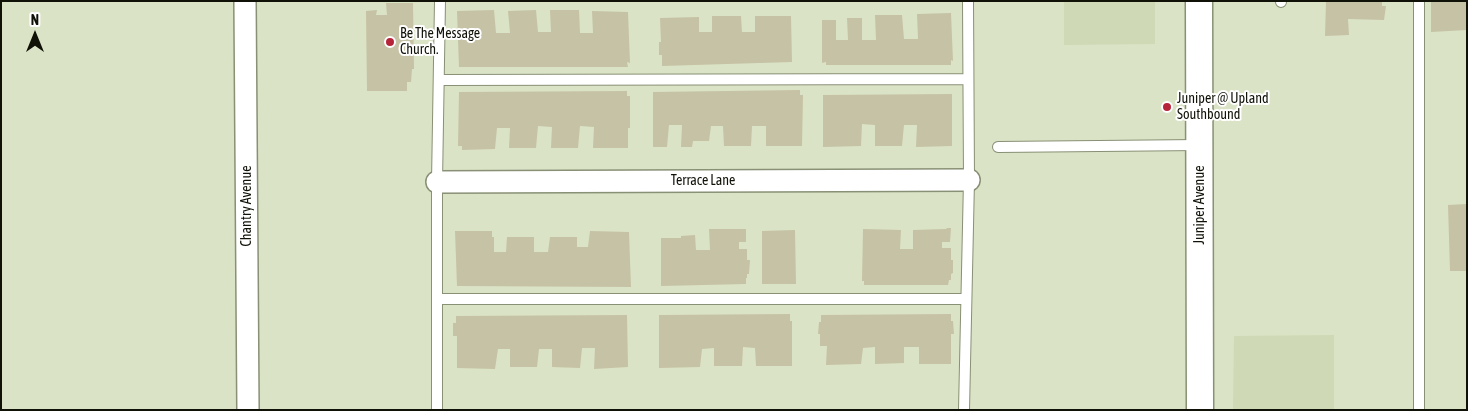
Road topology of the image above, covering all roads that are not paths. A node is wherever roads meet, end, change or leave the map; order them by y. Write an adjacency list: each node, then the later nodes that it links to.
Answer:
1 (245, 1): 14 (street, Chantry Avenue)
2 (440, 1): 7 (lane)
3 (968, 1): 6 (lane)
4 (1199, 1): 8 (street, Juniper Avenue)
5 (1419, 1): 18 (lane)
6 (967, 79): 7 (lane); 10 (lane)
7 (439, 80): 11 (lane)
8 (1200, 145): 9 (lane); 17 (street, Juniper Avenue)
9 (998, 147)
10 (969, 180): 11 (street, Terrace Lane); 13 (lane)
11 (437, 182): 12 (lane)
12 (437, 300): 13 (lane); 15 (lane)
13 (966, 300): 16 (lane)
14 (248, 410)
15 (437, 410)
16 (964, 410)
17 (1200, 410)
18 (1419, 410)

